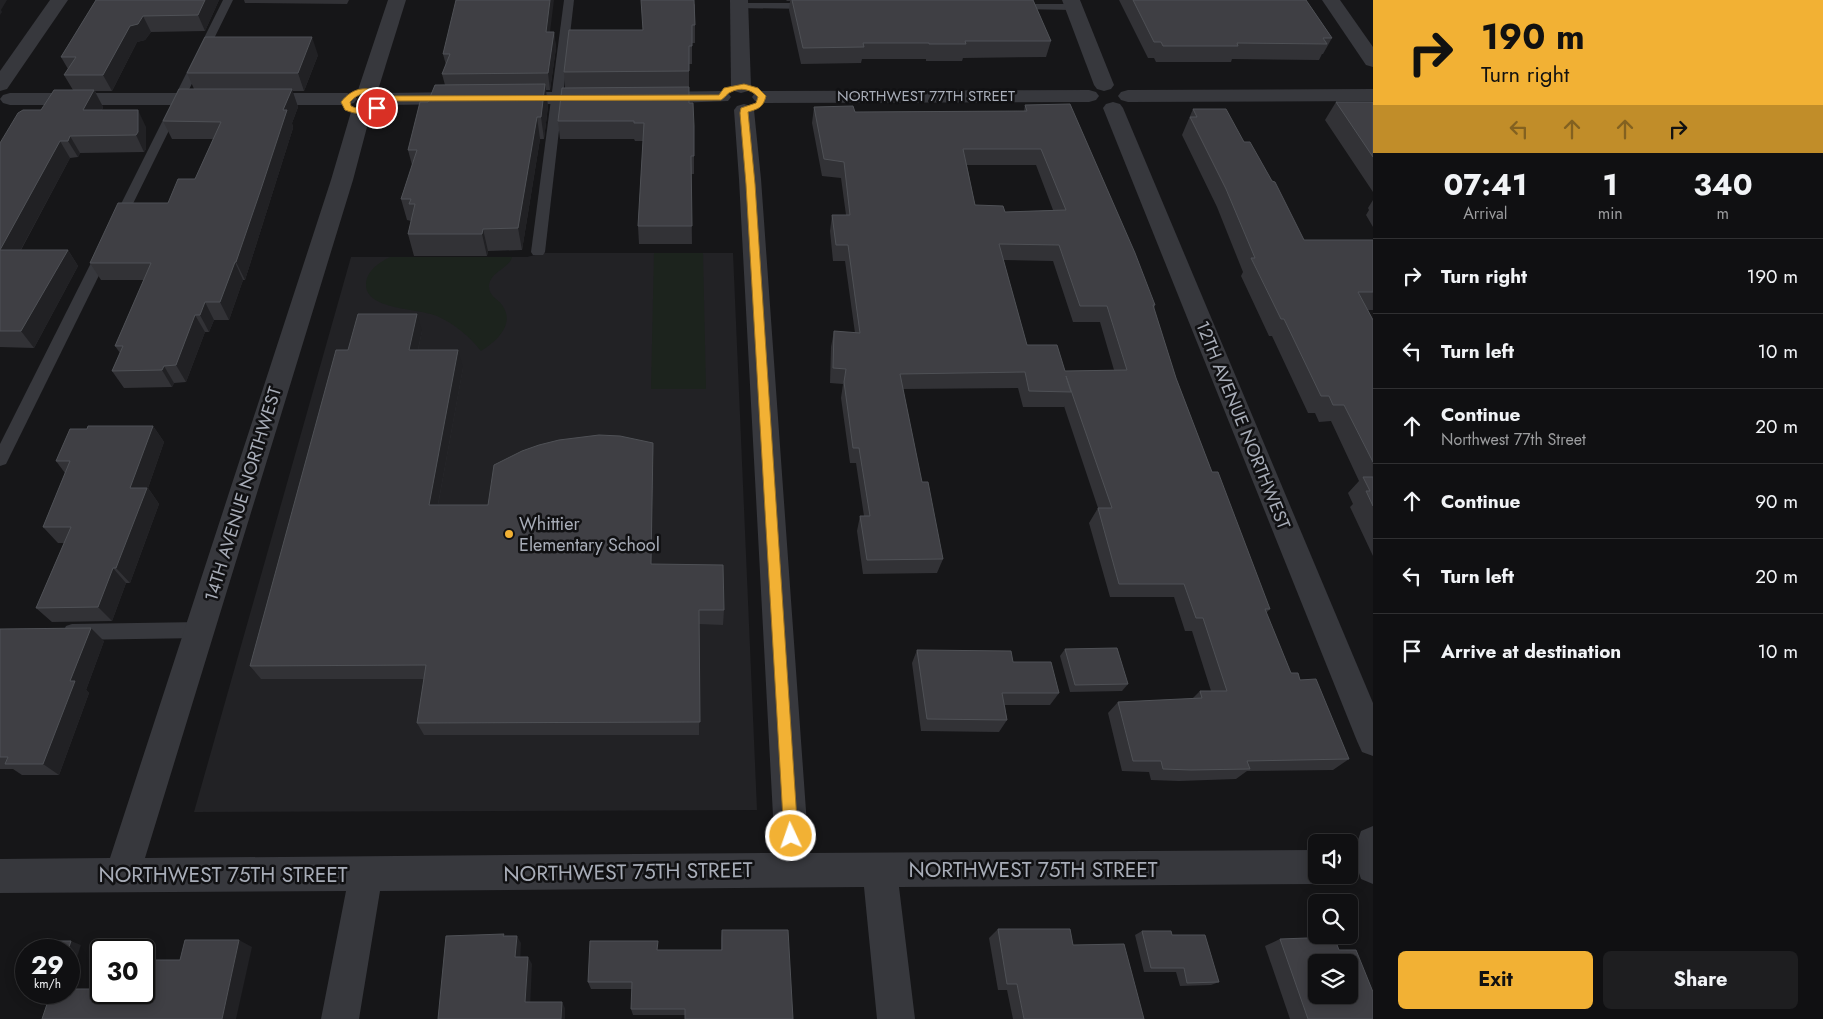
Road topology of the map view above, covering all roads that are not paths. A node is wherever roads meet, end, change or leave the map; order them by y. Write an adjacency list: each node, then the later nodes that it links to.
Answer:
1 (58, 0): 11 (street)
2 (228, 0): 18 (lane)
3 (397, 0): 19 (street, 14TH AVENUE NORTHWEST)
4 (568, 0): 14 (lane)
5 (1331, 0): 10 (street)
6 (739, 3): 8 (lane); 17 (street)
7 (1072, 3): 9 (lane); 13 (street, 12TH AVENUE NORTHWEST)
8 (818, 6)
9 (999, 7)
10 (1373, 61)
11 (3, 95): 18 (street)
12 (1373, 95): 13 (street, NORTHWEST 77TH STREET)
13 (1108, 96): 17 (street, NORTHWEST 77TH STREET); 24 (street, 12TH AVENUE NORTHWEST)
14 (556, 98): 15 (street); 19 (street); 20 (lane)
15 (615, 98)
16 (634, 98): 17 (street, NORTHWEST 77TH STREET)
17 (742, 98): 29 (street)
18 (179, 99): 19 (street); 21 (lane)
19 (365, 100): 22 (street, 14TH AVENUE NORTHWEST)
20 (538, 252)
21 (0, 460)
22 (201, 630): 23 (lane); 32 (street, 14TH AVENUE NORTHWEST)
23 (57, 632)
24 (1373, 741)
25 (1373, 843): 28 (street)
26 (1308, 867): 30 (street, NORTHWEST 75TH STREET)
27 (1358, 867): 28 (street)
28 (1373, 867)
29 (793, 870): 30 (street, NORTHWEST 75TH STREET); 31 (street, NORTHWEST 75TH STREET)
30 (880, 871): 35 (street)
31 (366, 874): 32 (street, NORTHWEST 75TH STREET); 34 (street)
32 (122, 875): 33 (street, NORTHWEST 75TH STREET)
33 (0, 876)
34 (340, 1019)
35 (896, 1019)

